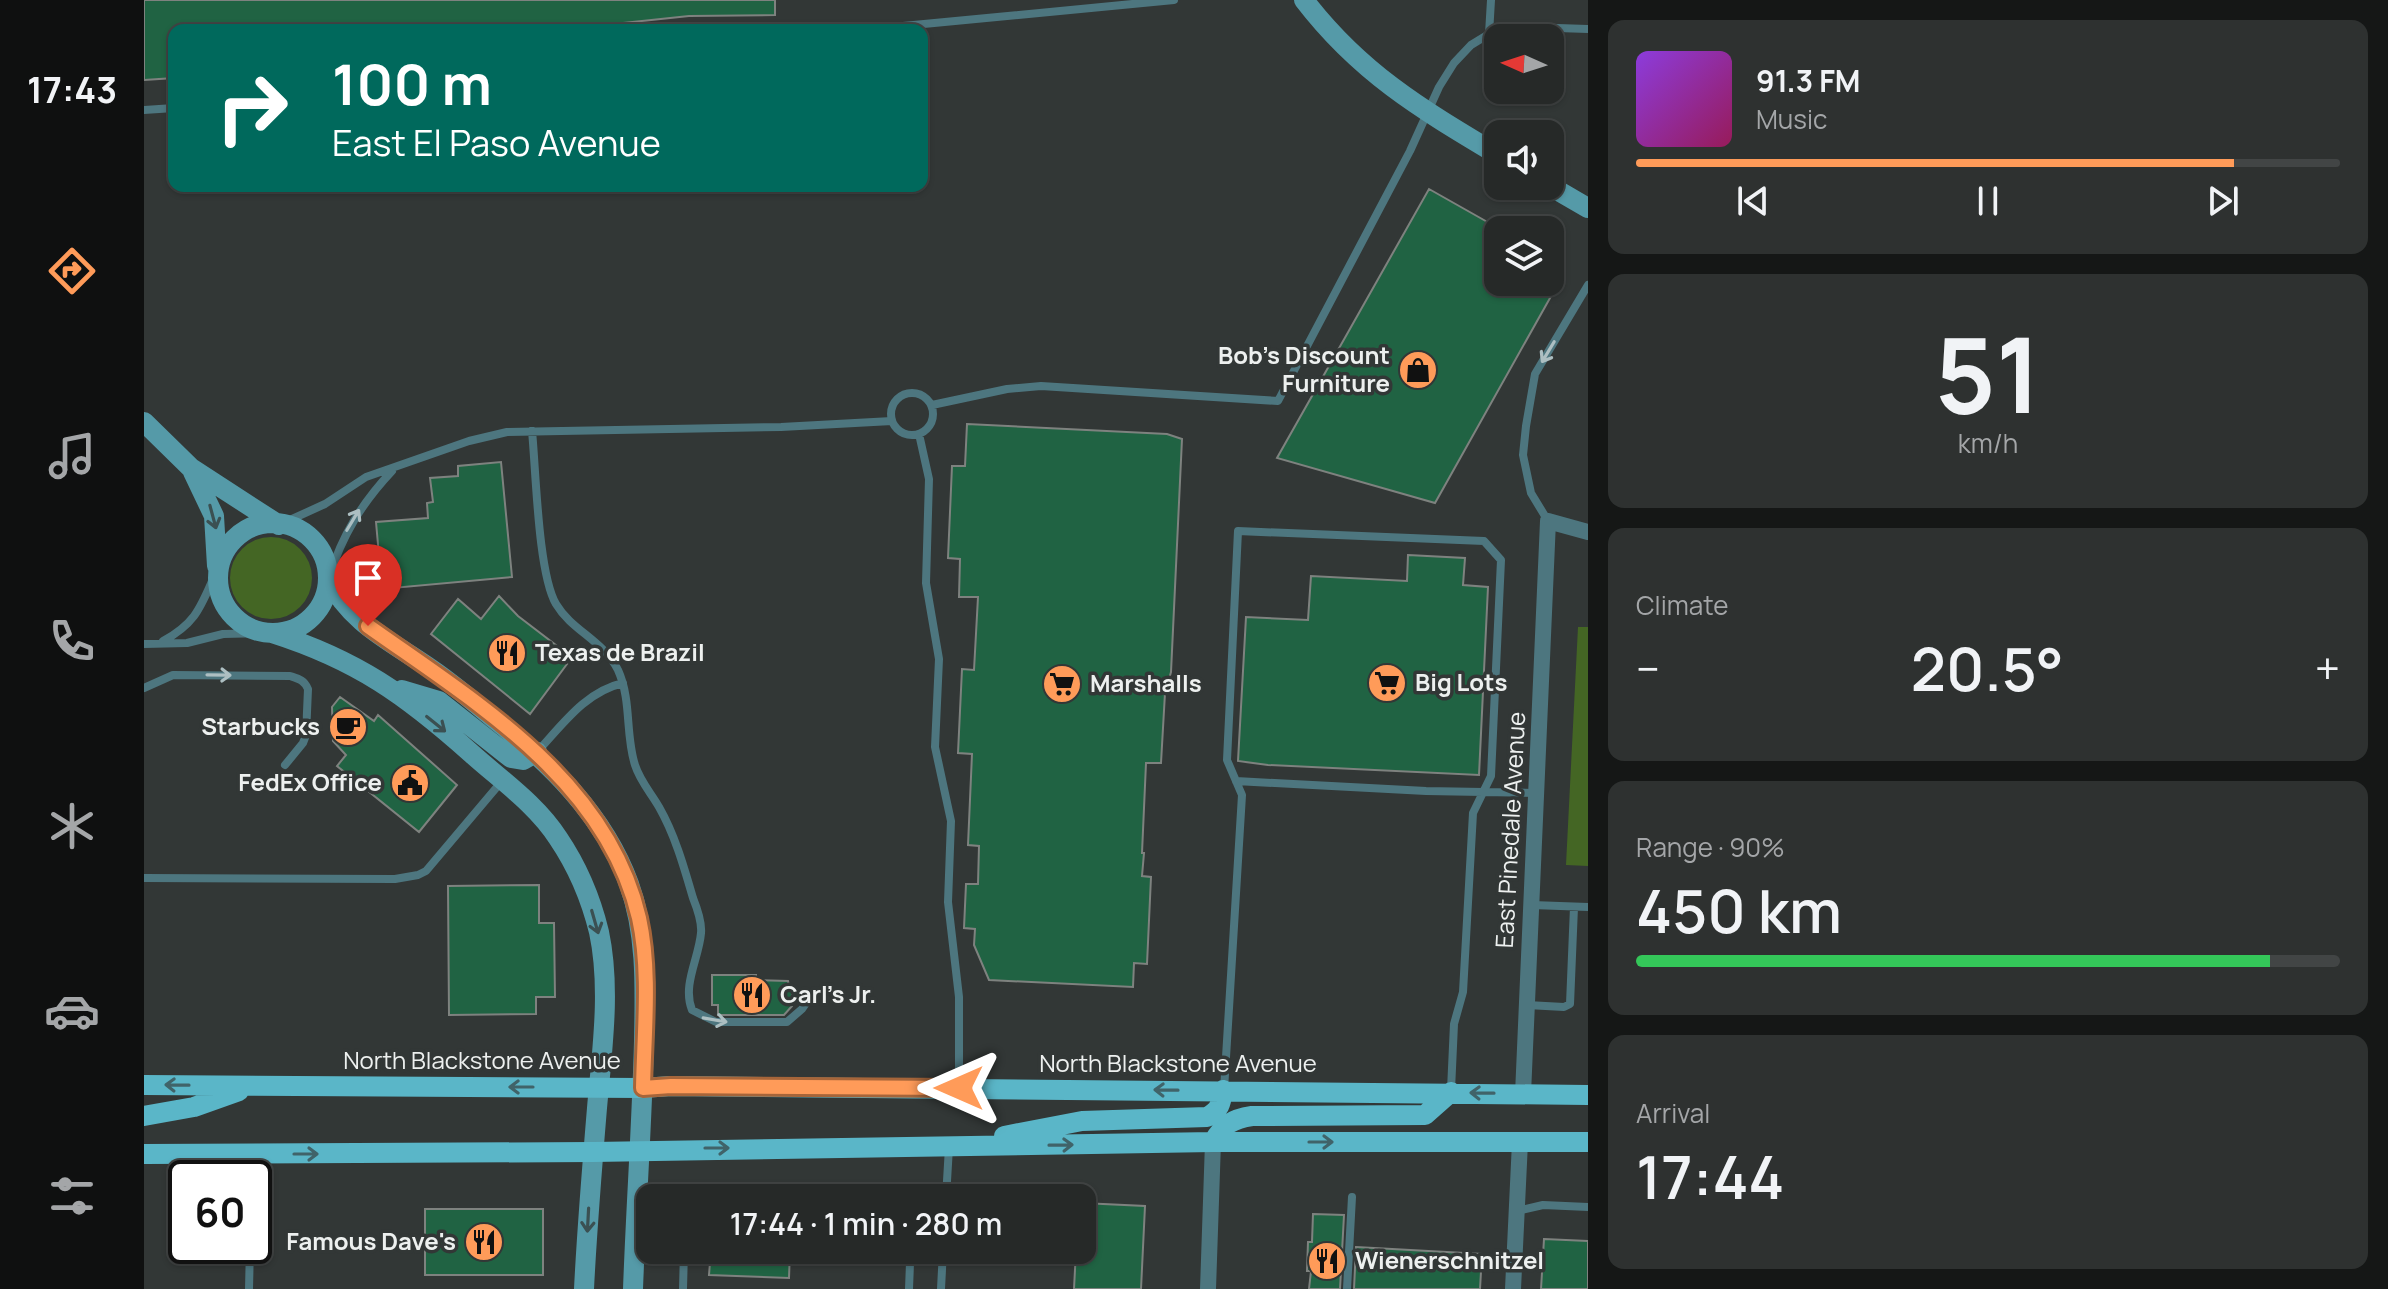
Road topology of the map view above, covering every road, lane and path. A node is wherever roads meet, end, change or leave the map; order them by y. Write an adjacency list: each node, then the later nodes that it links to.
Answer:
1 (1174, 0): 4 (lane)
2 (1304, 0): 11 (street)
3 (1491, 0): 5 (lane)
4 (924, 24)
5 (1490, 24)
6 (1564, 28): 7 (lane)
7 (1588, 29)
8 (1484, 37): 11 (lane)
9 (168, 108): 10 (lane)
10 (144, 110)
11 (1427, 113): 12 (street); 16 (lane)
12 (1484, 147)
13 (1564, 194): 14 (street)
14 (1588, 208)
15 (1588, 285): 23 (lane, one-way to 23)
16 (932, 405): 17 (lane); 20 (lane)
17 (892, 421): 19 (lane); 20 (lane)
18 (144, 422): 21 (street)
19 (532, 431): 22 (lane); 31 (lane)
20 (919, 434): 50 (lane)
21 (191, 468): 24 (street); 26 (street, one-way to 26)
22 (393, 470): 24 (lane); 27 (lane, one-way to 22)
23 (1548, 521): 25 (street); 39 (street, East Pinedale Avenue)
24 (279, 525): 26 (street); 27 (street)
25 (1588, 532)
26 (217, 570): 28 (street); 30 (lane)
27 (328, 578): 28 (street); 34 (street)
28 (272, 633): 30 (lane); 32 (street)
29 (144, 644): 30 (lane)
30 (158, 644)
31 (623, 683): 34 (lane); 44 (lane, one-way to 44)
32 (390, 687): 34 (street); 36 (street, one-way to 36)
33 (144, 688): 35 (lane, one-way to 35)
34 (537, 752): 49 (street)
35 (285, 765)
36 (502, 781): 40 (lane); 48 (street, one-way to 48)
37 (1236, 781): 38 (lane); 38 (lane); 51 (lane)
38 (1483, 792): 39 (lane); 52 (lane)
39 (1536, 793): 41 (street, East Pinedale Avenue)
40 (144, 878)
41 (1531, 905): 42 (lane); 45 (street, East Pinedale Avenue)
42 (1574, 907): 43 (lane); 45 (lane)
43 (1588, 907)
44 (811, 996)
45 (1527, 1005): 53 (street, East Pinedale Avenue)
46 (144, 1085): 47 (main road, North Blackstone Avenue, one-way to 46)
47 (254, 1086): 48 (main road, North Blackstone Avenue, one-way to 47); 55 (main road)
48 (599, 1087): 49 (main road, North Blackstone Avenue); 61 (street)
49 (643, 1088): 50 (main road, North Blackstone Avenue); 60 (street)
50 (959, 1088): 51 (main road, North Blackstone Avenue, one-way to 50)
51 (1223, 1090): 52 (main road, North Blackstone Avenue); 59 (main road)
52 (1451, 1092): 53 (main road, North Blackstone Avenue, one-way to 52); 56 (main road)
53 (1523, 1094): 54 (main road, North Blackstone Avenue)
54 (1588, 1095)
55 (144, 1116)
56 (1213, 1142): 57 (main road, one-way to 57); 59 (main road, one-way to 56); 79 (street)
57 (1520, 1142): 58 (main road); 68 (street)
58 (1588, 1142)
59 (949, 1147): 60 (main road, one-way to 59); 65 (lane)
60 (639, 1150): 61 (main road); 75 (street)
61 (593, 1152): 63 (main road, one-way to 61); 74 (street, one-way to 74)
62 (144, 1154): 63 (main road)
63 (252, 1154): 64 (lane)
64 (252, 1160)
65 (947, 1184)
66 (1352, 1197): 80 (lane)
67 (1588, 1207): 68 (lane)
68 (1516, 1211): 81 (street)
69 (250, 1264): 73 (lane)
70 (684, 1264): 76 (lane)
71 (910, 1264): 77 (lane)
72 (942, 1264): 78 (lane)
73 (249, 1289)
74 (584, 1289)
75 (633, 1289)
76 (683, 1289)
77 (909, 1289)
78 (941, 1289)
79 (1208, 1289)
80 (1347, 1289)
81 (1513, 1289)

